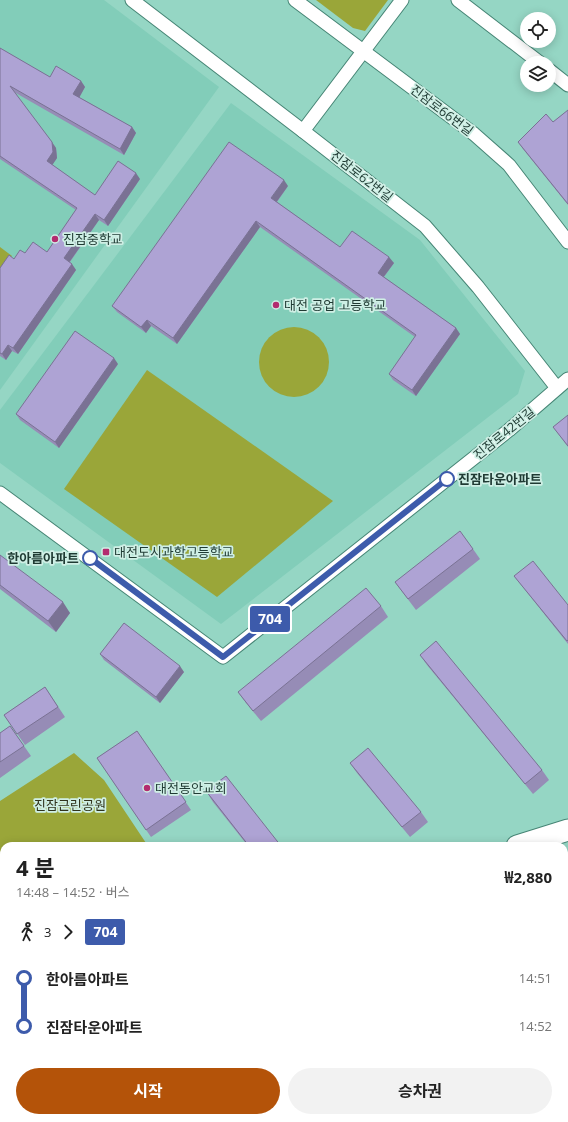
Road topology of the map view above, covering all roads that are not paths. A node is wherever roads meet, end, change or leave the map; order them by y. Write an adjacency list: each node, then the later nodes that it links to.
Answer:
1 (132, 0): 9 (street, 진잠로62번길)
2 (295, 0): 5 (street, 진잠로66번길)
3 (402, 0): 5 (street)
4 (458, 0): 6 (street)
5 (363, 50): 9 (street); 10 (street, 진잠로66번길)
6 (531, 56)
7 (556, 76): 8 (street)
8 (568, 85)
9 (303, 131): 12 (street, 진잠로62번길)
10 (568, 242)
11 (568, 379): 12 (street, 진잠로42번길)
12 (557, 388): 13 (street, 진잠로42번길)
13 (0, 493)
14 (568, 830): 15 (main road)
15 (530, 842)

